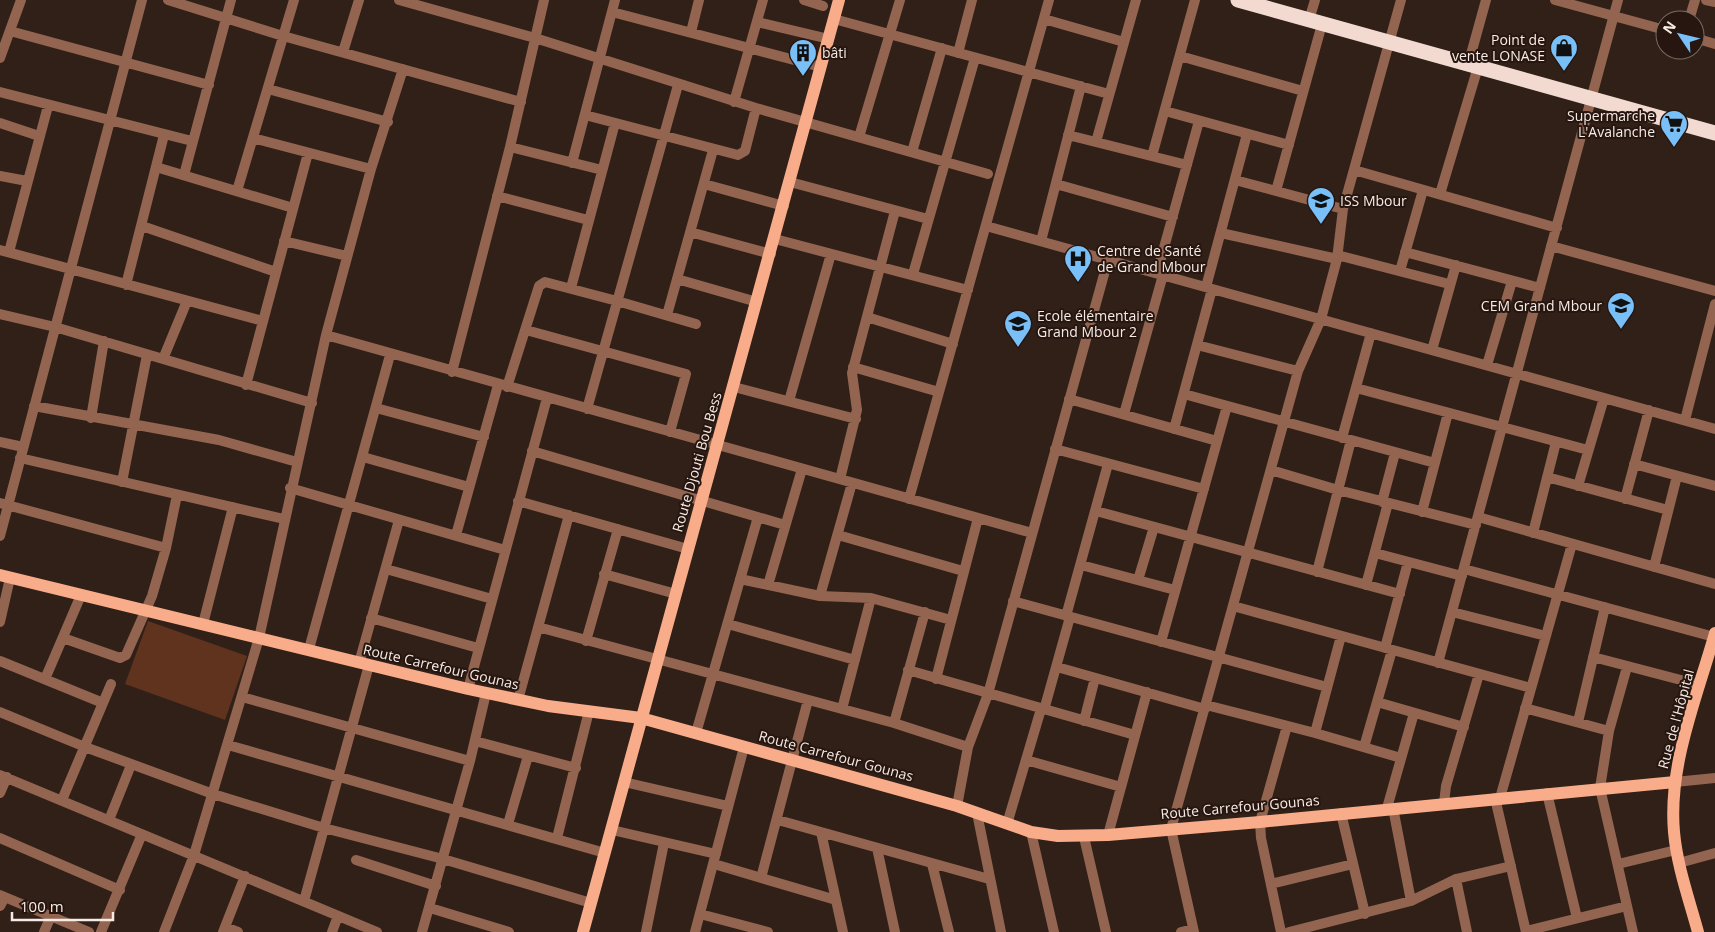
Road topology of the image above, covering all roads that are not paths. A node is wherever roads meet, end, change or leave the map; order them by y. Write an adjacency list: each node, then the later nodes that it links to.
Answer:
1 (22, 0): 36 (street)
2 (142, 0): 52 (street)
3 (168, 0): 30 (street)
4 (232, 0): 30 (street)
5 (294, 0): 39 (street)
6 (359, 0): 46 (street)
7 (399, 0): 40 (street)
8 (544, 0): 40 (street)
9 (616, 0): 28 (street)
10 (699, 0): 37 (street)
11 (763, 0): 33 (street)
12 (804, 0): 27 (street)
13 (839, 0): 31 (main road, Route Djouti Bou Bess)
14 (900, 0): 38 (street)
15 (972, 0): 47 (street)
16 (1049, 0): 32 (street)
17 (1136, 0): 42 (street)
18 (1195, 0): 48 (street)
19 (1238, 0): 34 (highway)
20 (1315, 0): 34 (street)
21 (1401, 0): 43 (street)
22 (1486, 0): 53 (street)
23 (1555, 0): 29 (street)
24 (1618, 0): 29 (street)
25 (1706, 0): 26 (street)
26 (1715, 2)
27 (824, 6)
28 (612, 12): 37 (street); 51 (street)
29 (1614, 16): 35 (street); 64 (street)
30 (226, 18): 39 (street); 57 (street)
31 (834, 19): 38 (street); 41 (main road, Route Djouti Bou Bess)
32 (1044, 19): 42 (street); 56 (street)
33 (757, 22): 41 (street); 44 (street)
34 (1316, 22): 43 (highway); 61 (street)
35 (1655, 27)
36 (10, 31): 49 (street); 52 (street)
37 (691, 32): 44 (street)
38 (891, 34): 45 (street); 83 (street)
39 (283, 36): 46 (street); 60 (street)
40 (535, 38): 51 (street); 65 (street)
41 (829, 39): 54 (main road, Route Djouti Bou Bess)
42 (1124, 42): 63 (street)
43 (1389, 42): 53 (highway); 99 (street)
44 (750, 48): 54 (street); 66 (street)
45 (942, 48): 47 (street); 90 (street)
46 (343, 52): 55 (street)
47 (958, 53): 50 (street)
48 (1180, 56): 61 (street); 69 (street)
49 (0, 58)
50 (975, 58): 56 (street); 93 (street)
51 (598, 60): 58 (street); 70 (street)
52 (126, 62): 57 (street); 72 (street)
53 (1473, 66): 64 (highway); 111 (street)
54 (821, 67): 74 (main road, Route Djouti Bou Bess)
55 (403, 69): 65 (street); 73 (street)
56 (1029, 72): 59 (street); 121 (street)
57 (209, 85): 85 (street)
58 (678, 85): 66 (street); 82 (street)
59 (1081, 86): 63 (street); 80 (street)
60 (268, 89): 73 (street); 84 (street)
61 (1304, 91): 87 (street)
62 (0, 92): 67 (street)
63 (1109, 94): 86 (street)
64 (1591, 99): 78 (highway); 122 (street)
65 (521, 102): 88 (street)
66 (734, 102): 68 (street)
67 (48, 106): 72 (street); 81 (street)
68 (756, 108): 74 (street); 89 (street)
69 (1164, 112): 71 (street); 92 (street)
70 (585, 115): 75 (street); 94 (street)
71 (1199, 121): 77 (street); 95 (street)
72 (110, 122): 79 (street); 138 (street)
73 (388, 122): 97 (street)
74 (806, 122): 83 (street); 105 (main road, Route Djouti Bou Bess)
75 (615, 123): 82 (street); 98 (street)
76 (0, 124): 81 (street)
77 (1247, 134): 87 (street); 103 (street)
78 (1715, 134)
79 (164, 135): 85 (street); 96 (street)
80 (1068, 135): 86 (street); 107 (street)
81 (39, 136): 104 (street)
82 (664, 136): 89 (street); 152 (street)
83 (859, 137): 90 (street)
84 (253, 138): 91 (street); 109 (street)
85 (192, 142): 101 (street)
86 (1096, 142): 92 (street)
87 (1288, 145): 110 (street)
88 (510, 147): 94 (street); 112 (street)
89 (713, 150): 106 (street)
90 (912, 152): 93 (street)
91 (308, 153): 97 (street); 114 (street)
92 (1152, 156): 95 (street)
93 (945, 162): 100 (street); 118 (street)
94 (572, 163): 98 (street)
95 (1187, 165): 117 (street)
96 (156, 167): 101 (street); 120 (street)
97 (371, 169): 133 (street)
98 (602, 170): 119 (street)
99 (1354, 170): 108 (street); 115 (street)
100 (988, 174)
101 (184, 175): 109 (street)
102 (0, 176): 104 (street)
103 (1235, 180): 110 (street); 124 (street)
104 (27, 181): 129 (street)
105 (790, 182): 113 (main road, Route Djouti Bou Bess); 116 (street)
106 (704, 184): 113 (street); 123 (street)
107 (1056, 184): 117 (street); 127 (street)
108 (1423, 190): 111 (street); 130 (street)
109 (237, 191): 114 (street)
110 (1276, 191): 115 (street)
111 (1440, 194): 122 (street)
112 (497, 196): 119 (street); 177 (street)
113 (784, 206): 125 (main road, Route Djouti Bou Bess)
114 (293, 208): 126 (street)
115 (1343, 209): 134 (street)
116 (895, 211): 118 (street); 137 (street)
117 (1172, 217): 142 (street)
118 (928, 219): 141 (street)
119 (588, 220): 147 (street)
120 (142, 226): 140 (street); 146 (street)
121 (986, 226): 127 (street); 150 (street)
122 (1556, 228): 128 (street)
123 (690, 232): 131 (street); 143 (street)
124 (1221, 233): 134 (street); 148 (street)
125 (775, 239): 131 (main road, Route Djouti Bou Bess); 132 (street)
126 (284, 241): 133 (street); 140 (street)
127 (1041, 241): 135 (street)
128 (1552, 246): 149 (street); 151 (street)
129 (5, 251): 138 (street)
130 (1405, 252): 136 (street); 139 (street)
131 (771, 254): 154 (main road, Route Djouti Bou Bess)
132 (831, 254): 137 (street); 188 (street)
133 (348, 256): 165 (street)
134 (1337, 257): 139 (street); 159 (street)
135 (1108, 260): 142 (street); 187 (street)
136 (1456, 266): 144 (street); 145 (street)
137 (882, 267): 141 (street); 158 (street)
138 (70, 270): 146 (street); 162 (street)
139 (1400, 271): 145 (street)
140 (276, 272): 160 (street)
141 (913, 274): 150 (street)
142 (1160, 274): 148 (street); 196 (street)
143 (677, 279): 154 (street); 157 (street)
144 (1512, 281): 149 (street); 174 (street)
145 (1449, 284): 169 (street)
146 (126, 285): 153 (street)
147 (571, 288): 152 (street); 163 (street)
148 (1209, 288): 159 (street); 168 (street)
149 (1540, 288): 178 (street)
150 (968, 290): 167 (street)
151 (1715, 291)
152 (618, 300): 157 (street); 170 (street)
153 (187, 301): 160 (street); 173 (street)
154 (757, 302): 181 (main road, Route Djouti Bou Bess)
155 (1715, 304): 199 (street)
156 (0, 314): 162 (street)
157 (667, 315): 161 (street)
158 (867, 318): 167 (street); 175 (street)
159 (1322, 319): 164 (street); 176 (street)
160 (263, 321): 179 (street)
161 (696, 324)
162 (55, 327): 166 (street); 190 (street)
163 (526, 330): 170 (street); 180 (street)
164 (1371, 333): 169 (street); 182 (street)
165 (326, 335): 172 (street); 189 (street)
166 (104, 342): 171 (street); 197 (street)
167 (953, 344): 183 (street)
168 (1197, 345): 176 (street); 184 (street)
169 (1432, 350): 174 (street)
170 (603, 351): 193 (street); 205 (street)
171 (147, 354): 173 (street); 201 (street)
172 (390, 355): 177 (street); 192 (street)
173 (163, 359): 179 (street)
174 (1486, 365): 178 (street)
175 (853, 367): 183 (street); 198 (street)
176 (1298, 371): 200 (street)
177 (452, 372): 180 (street)
178 (1517, 374): 186 (street); 202 (street)
179 (246, 385): 189 (street)
180 (503, 386): 185 (street); 206 (street)
181 (734, 387): 188 (street); 211 (main road, Route Djouti Bou Bess)
182 (1356, 388): 195 (street); 207 (street)
183 (939, 392): 236 (street)
184 (1184, 394): 191 (street); 203 (street)
185 (547, 398): 193 (street); 214 (street)
186 (1604, 398): 194 (street); 213 (street)
187 (1069, 399): 196 (street); 212 (street)
188 (789, 401): 198 (street)
189 (312, 403): 218 (street)
190 (34, 406): 197 (street); 215 (street)
191 (1227, 406): 200 (street); 208 (street)
192 (376, 408): 206 (street); 217 (street)
193 (587, 409): 205 (street)
194 (1649, 410): 199 (street); 221 (street)
195 (1448, 413): 202 (street); 219 (street)
196 (1124, 414): 203 (street)
197 (91, 418): 201 (street)
198 (856, 419): 226 (street)
199 (1684, 420): 204 (street)
200 (1284, 422): 207 (street); 223 (street)
201 (132, 426): 218 (street); 227 (street)
202 (1502, 428): 210 (street); 252 (street)
203 (1174, 429): 208 (street)
204 (1715, 429)
205 (670, 432): 211 (street)
206 (484, 437): 231 (street)
207 (1346, 439): 216 (street); 234 (street)
208 (1217, 441): 233 (street)
209 (0, 442): 215 (street)
210 (1556, 442): 213 (street); 225 (street)
211 (717, 445): 222 (street); 238 (main road, Route Djouti Bou Bess)
212 (1055, 449): 220 (street); 256 (street)
213 (1588, 450): 229 (street)
214 (532, 452): 238 (street); 239 (street)
215 (22, 453): 227 (street); 241 (street)
216 (1395, 453): 219 (street); 240 (street)
217 (363, 456): 231 (street); 242 (street)
218 (297, 462): 232 (street)
219 (1435, 463): 246 (street)
220 (1108, 464): 233 (street); 245 (street)
221 (1634, 464): 224 (street); 237 (street)
222 (802, 469): 226 (street); 253 (street)
223 (1270, 470): 234 (street); 266 (street)
224 (1677, 476): 230 (street); 244 (street)
225 (1547, 477): 229 (street); 257 (street)
226 (840, 479): 228 (street)
227 (122, 482): 235 (street)
228 (852, 483): 236 (street); 260 (street)
229 (1578, 486): 237 (street)
230 (1715, 486)
231 (469, 487): 258 (street)
232 (290, 488): 242 (street); 250 (street)
233 (1204, 489): 261 (street)
234 (1338, 490): 240 (street); 273 (street)
235 (177, 495): 243 (street); 263 (street)
236 (909, 498): 249 (street)
237 (1625, 499): 244 (street)
238 (702, 500): 248 (street); 264 (main road, Route Djouti Bou Bess)
239 (518, 501): 247 (street); 265 (street)
240 (1385, 502): 246 (street); 267 (street)
241 (4, 504): 259 (street); 263 (street)
242 (349, 506): 251 (street); 312 (street)
243 (233, 507): 250 (street); 300 (street)
244 (1668, 510): 270 (street)
245 (1096, 511): 254 (street); 269 (street)
246 (1422, 512): 252 (street)
247 (569, 515): 255 (street); 302 (street)
248 (758, 517): 253 (street); 277 (street)
249 (978, 518): 256 (street); 272 (street)
250 (284, 519): 307 (street)
251 (399, 520): 258 (street); 271 (street)
252 (1477, 522): 257 (street); 274 (street)
253 (785, 525): 280 (street)
254 (1154, 527): 261 (street); 278 (street)
255 (618, 529): 264 (street); 275 (street)
256 (1032, 533): 290 (street)
257 (1533, 533): 262 (street)
258 (456, 535): 265 (street)
259 (0, 536)
260 (838, 536): 272 (street); 287 (street)
261 (1190, 537): 266 (street); 282 (street)
262 (1572, 544): 270 (street); 285 (street)
263 (166, 548): 293 (street)
264 (688, 549): 283 (main road, Route Djouti Bou Bess)
265 (505, 550): 289 (street)
266 (1248, 553): 273 (street); 291 (street)
267 (1375, 553): 268 (street); 281 (street)
268 (1408, 562): 274 (street); 284 (street)
269 (1081, 564): 278 (street); 296 (street)
270 (1654, 567): 279 (street)
271 (386, 569): 289 (street); 297 (street)
272 (963, 572): 298 (street)
273 (1317, 572): 281 (street)
274 (1463, 573): 285 (street); 295 (street)
275 (604, 574): 283 (street); 308 (street)
276 (5, 577): 286 (main road, Route Carrefour Gounas); 299 (street)
277 (740, 579): 280 (street); 301 (street)
278 (1138, 580): 282 (street)
279 (1715, 584)
280 (768, 585): 287 (street)
281 (1366, 585): 284 (street)
282 (1175, 590): 309 (street)
283 (676, 594): 315 (main road, Route Djouti Bou Bess)
284 (1400, 594): 311 (street)
285 (1557, 594): 292 (street); 305 (street)
286 (81, 595): 293 (main road, Route Carrefour Gounas); 306 (street)
287 (820, 596): 288 (street)
288 (871, 598): 294 (street); 317 (street)
289 (492, 599): 310 (street)
290 (1013, 602): 296 (street); 336 (street)
291 (1233, 606): 304 (street); 316 (street)
292 (1605, 607): 303 (street); 313 (street)
293 (146, 611): 300 (main road, Route Carrefour Gounas); 306 (street)
294 (925, 612): 298 (street); 323 (street)
295 (1452, 612): 305 (street); 319 (street)
296 (1068, 617): 309 (street); 321 (street)
297 (371, 618): 310 (street); 320 (street)
298 (951, 620): 328 (street)
299 (0, 622)
300 (203, 624): 307 (main road, Route Carrefour Gounas)
301 (728, 624): 317 (street); 324 (street)
302 (538, 627): 308 (street); 338 (street)
303 (1714, 635): 314 (main road, Rue de l'Hôpital)
304 (1341, 636): 311 (street); 331 (street)
305 (1546, 636): 332 (street)
306 (63, 638): 327 (street)
307 (259, 638): 312 (main road, Route Carrefour Gounas); 337 (street)
308 (586, 641): 315 (street)
309 (1161, 642): 316 (street)
310 (478, 648): 333 (street)
311 (1389, 649): 319 (street); 340 (street)
312 (309, 650): 320 (main road, Route Carrefour Gounas)
313 (1594, 657): 322 (street); 352 (street)
314 (1712, 657): 330 (main road, Rue de l'Hôpital)
315 (658, 658): 324 (street); 349 (main road, Route Djouti Bou Bess)
316 (1218, 658): 331 (street); 342 (street)
317 (855, 660): 344 (street)
318 (0, 661): 327 (street)
319 (1438, 663): 325 (street)
320 (364, 664): 333 (main road, Route Carrefour Gounas); 355 (street)
321 (1057, 666): 326 (street); 345 (street)
322 (1627, 667): 330 (street); 356 (street)
323 (908, 670): 328 (street); 351 (street)
324 (714, 674): 339 (street); 357 (street)
325 (1479, 674): 332 (street); 354 (street)
326 (1095, 678): 334 (street); 350 (street)
327 (45, 679): 341 (street)
328 (936, 679): 336 (street)
329 (111, 684): 341 (street)
330 (1700, 686): 377 (main road, Rue de l'Hôpital)
331 (1327, 687): 358 (street)
332 (1531, 688): 343 (street)
333 (468, 689): 335 (main road, Route Carrefour Gounas)
334 (1147, 692): 342 (street); 359 (street)
335 (486, 693): 338 (main road, Route Carrefour Gounas); 360 (street)
336 (988, 694): 345 (street); 364 (street)
337 (242, 697): 355 (street); 361 (street)
338 (518, 700): 346 (main road, Route Carrefour Gounas)
339 (808, 700): 344 (street); 368 (street)
340 (1377, 702): 348 (street); 365 (street)
341 (103, 703): 362 (street)
342 (1205, 707): 353 (street); 398 (street)
343 (1525, 708): 352 (street); 383 (street)
344 (842, 709): 351 (street)
345 (1042, 709): 350 (street); 369 (street)
346 (590, 711): 349 (main road, Route Carrefour Gounas); 372 (street)
347 (0, 712): 362 (street)
348 (1414, 712): 354 (street); 367 (street)
349 (641, 718): 357 (main road, Route Carrefour Gounas); 376 (main road, Route Djouti Bou Bess)
350 (1084, 721): 359 (street)
351 (894, 722): 364 (street)
352 (1578, 722): 356 (street)
353 (1287, 726): 358 (street); 394 (street)
354 (1464, 727): 385 (street)
355 (351, 728): 370 (street); 374 (street)
356 (1609, 731): 379 (street)
357 (696, 733): 363 (main road, Route Carrefour Gounas)
358 (1315, 733): 365 (street)
359 (1135, 735): 378 (street)
360 (475, 741): 366 (street); 370 (street)
361 (228, 745): 374 (street); 382 (street)
362 (84, 747): 371 (street); 384 (street)
363 (744, 747): 368 (main road, Route Carrefour Gounas); 386 (street)
364 (968, 747): 387 (street)
365 (1364, 747): 367 (street)
366 (528, 756): 372 (street); 395 (street)
367 (1401, 758): 388 (street)
368 (793, 759): 387 (main road, Route Carrefour Gounas); 393 (street)
369 (1026, 760): 378 (street); 396 (street)
370 (470, 762): 389 (street)
371 (132, 764): 382 (street); 392 (street)
372 (576, 768): 406 (street)
373 (3, 776): 380 (street); 384 (street)
374 (338, 778): 389 (street); 397 (street)
375 (1715, 778): 377 (street)
376 (624, 782): 386 (street); 399 (main road, Route Djouti Bou Bess)
377 (1675, 782): 379 (main road, Route Carrefour Gounas); 412 (main road, Rue de l'Hôpital)
378 (1121, 787): 403 (street)
379 (1600, 788): 381 (main road, Route Carrefour Gounas); 418 (street)
380 (0, 793)
381 (1547, 793): 383 (main road, Route Carrefour Gounas); 438 (street)
382 (213, 794): 397 (street); 411 (street)
383 (1497, 798): 385 (main road, Route Carrefour Gounas); 419 (street)
384 (62, 800): 392 (street)
385 (1444, 803): 388 (main road, Route Carrefour Gounas)
386 (728, 806): 414 (street)
387 (957, 806): 390 (main road, Route Carrefour Gounas)
388 (1390, 808): 391 (main road, Route Carrefour Gounas); 430 (street)
389 (457, 809): 395 (street); 413 (street)
390 (977, 813): 396 (main road, Route Carrefour Gounas); 422 (street)
391 (1341, 813): 394 (main road, Route Carrefour Gounas); 417 (street)
392 (109, 820): 402 (street)
393 (778, 820): 400 (street); 421 (street)
394 (1260, 822): 398 (main road, Route Carrefour Gounas); 424 (street)
395 (508, 824): 406 (street)
396 (1008, 824): 401 (main road, Route Carrefour Gounas)
397 (324, 828): 413 (street); 429 (street)
398 (1171, 829): 403 (main road, Route Carrefour Gounas); 441 (street)
399 (612, 830): 407 (street); 409 (main road, Route Djouti Bou Bess)
400 (821, 832): 408 (street); 428 (street)
401 (1031, 832): 404 (main road, Route Carrefour Gounas); 459 (street)
402 (142, 834): 411 (street); 426 (street)
403 (1108, 835): 404 (main road, Route Carrefour Gounas)
404 (1084, 837): 460 (street)
405 (0, 838): 426 (street)
406 (557, 838): 409 (street)
407 (664, 843): 414 (street); 452 (street)
408 (877, 848): 416 (street); 456 (street)
409 (606, 853): 431 (main road, Route Djouti Bou Bess)
410 (1715, 854): 412 (street)
411 (194, 855): 420 (street); 445 (street)
412 (1677, 857): 418 (street); 467 (main road, Rue de l'Hôpital)
413 (443, 859): 425 (street); 431 (street)
414 (715, 859): 421 (street); 434 (street)
415 (356, 860): 425 (street)
416 (932, 864): 422 (street); 457 (street)
417 (1354, 864): 424 (street); 435 (street)
418 (1618, 864): 432 (street)
419 (1511, 866): 423 (street); 465 (street)
420 (245, 876): 429 (street); 440 (street)
421 (761, 878): 428 (street)
422 (989, 879): 458 (street)
423 (1456, 879): 430 (street); 464 (street)
424 (1271, 884): 462 (street)
425 (436, 886): 433 (street)
426 (120, 890): 444 (street)
427 (2, 899): 436 (street)
428 (836, 900): 455 (street)
429 (304, 901): 437 (street)
430 (1412, 901): 435 (street)
431 (591, 903): 451 (main road, Route Djouti Bou Bess)
432 (1627, 906): 438 (street); 466 (street)
433 (430, 908): 449 (street); 450 (street)
434 (700, 914): 453 (street); 454 (street)
435 (1365, 914): 439 (street)
436 (51, 916): 442 (street); 443 (street)
437 (338, 916): 447 (street); 448 (street)
438 (1577, 918): 465 (street)
439 (1330, 928): 463 (street)
440 (224, 929): 446 (street)
441 (1193, 931): 461 (street)
442 (44, 932)
443 (89, 932)
444 (101, 932)
445 (164, 932)
446 (238, 932)
447 (332, 932)
448 (376, 932)
449 (422, 932)
450 (509, 932)
451 (583, 932)
452 (646, 932)
453 (695, 932)
454 (768, 932)
455 (843, 932)
456 (896, 932)
457 (948, 932)
458 (1002, 932)
459 (1054, 932)
460 (1106, 932)
461 (1181, 932)
462 (1281, 932)
463 (1289, 932)
464 (1467, 932)
465 (1526, 932)
466 (1633, 932)
467 (1698, 932)

